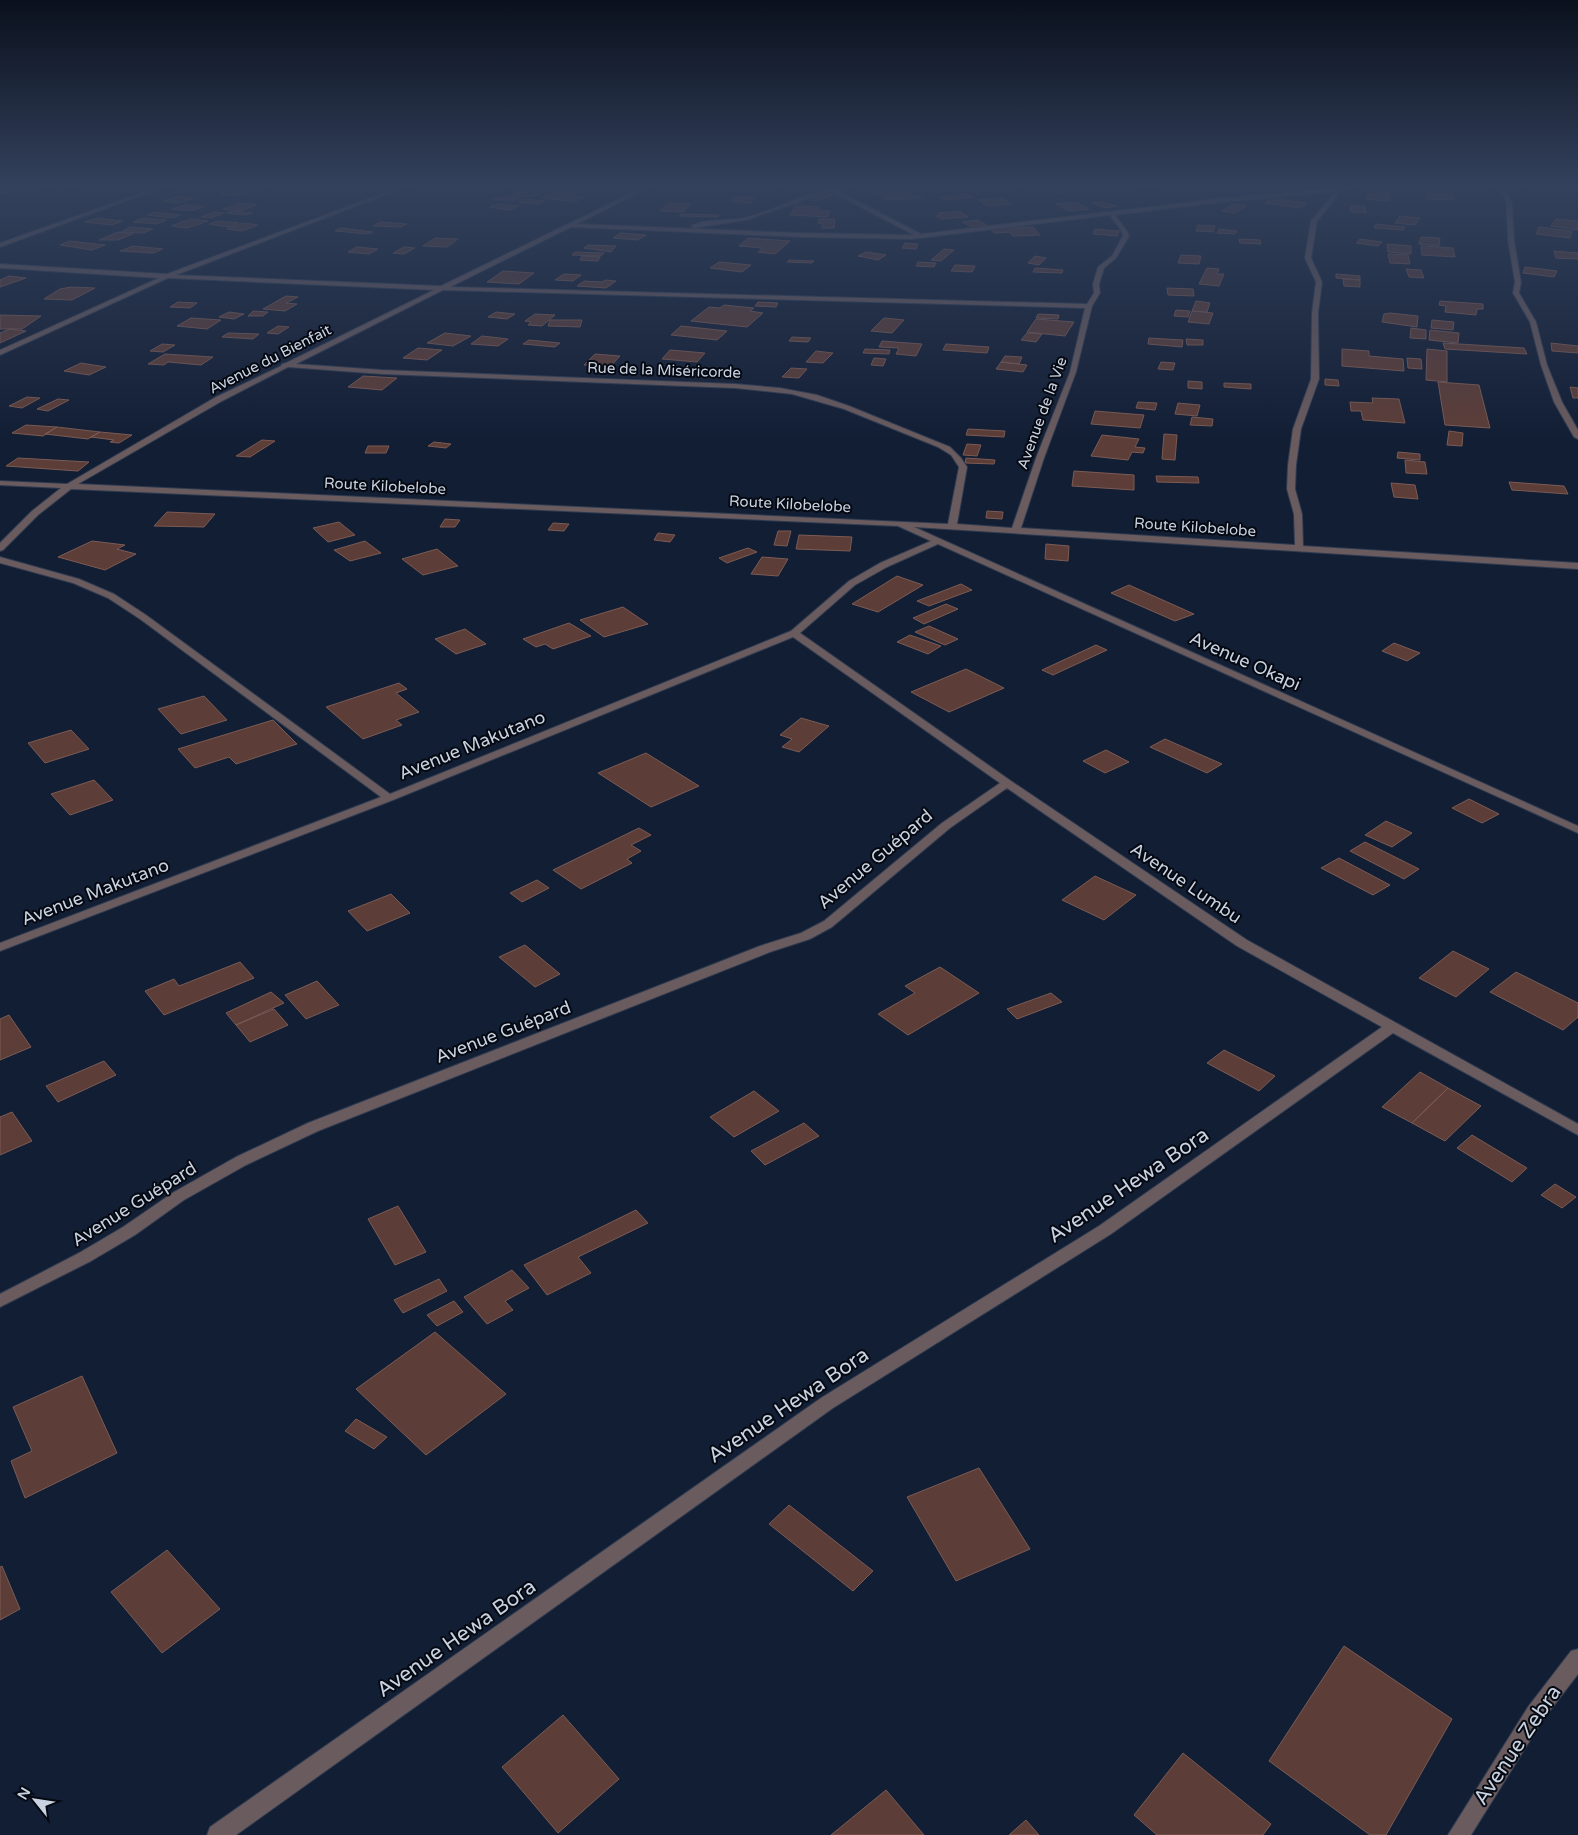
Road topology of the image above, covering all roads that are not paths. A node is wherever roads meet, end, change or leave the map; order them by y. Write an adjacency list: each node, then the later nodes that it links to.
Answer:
1 (49, 270): 7 (street)
2 (184, 270): 7 (street)
3 (479, 270): 8 (street, Avenue du Bienfait)
4 (1100, 270): 9 (street, Avenue de la Vie)
5 (1313, 270): 19 (street)
6 (1516, 270): 12 (street)
7 (162, 278): 8 (street); 10 (street)
8 (441, 289): 9 (street); 11 (street, Avenue du Bienfait)
9 (1089, 306): 17 (street, Avenue de la Vie)
10 (0, 353)
11 (284, 365): 14 (street, Avenue du Bienfait); 16 (street, Rue de la Miséricorde)
12 (1578, 437)
13 (0, 483): 14 (street, Route Kilobelobe)
14 (70, 485): 15 (street, Route Kilobelobe); 20 (street, Avenue du Bienfait)
15 (898, 523): 16 (street, Route Kilobelobe); 18 (street, Avenue Okapi)
16 (952, 526): 17 (street, Route Kilobelobe)
17 (1016, 529): 19 (street, Route Kilobelobe)
18 (938, 541): 23 (street, Avenue Makutano); 26 (street, Avenue Okapi)
19 (1299, 547): 22 (street, Route Kilobelobe)
20 (0, 548)
21 (0, 560): 25 (street)
22 (1578, 566)
23 (794, 633): 24 (street, Avenue Lumbu); 25 (street, Avenue Makutano)
24 (1007, 783): 28 (street, Avenue Lumbu); 30 (street, Avenue Guépard)
25 (389, 798): 27 (street, Avenue Makutano)
26 (1578, 830)
27 (0, 947)
28 (1393, 1026): 29 (street, Avenue Lumbu); 32 (street, Avenue Hewa Bora)
29 (1578, 1130)
30 (0, 1301)
31 (1578, 1658): 33 (street, Avenue Zebra)
32 (218, 1835)
33 (1459, 1835)

